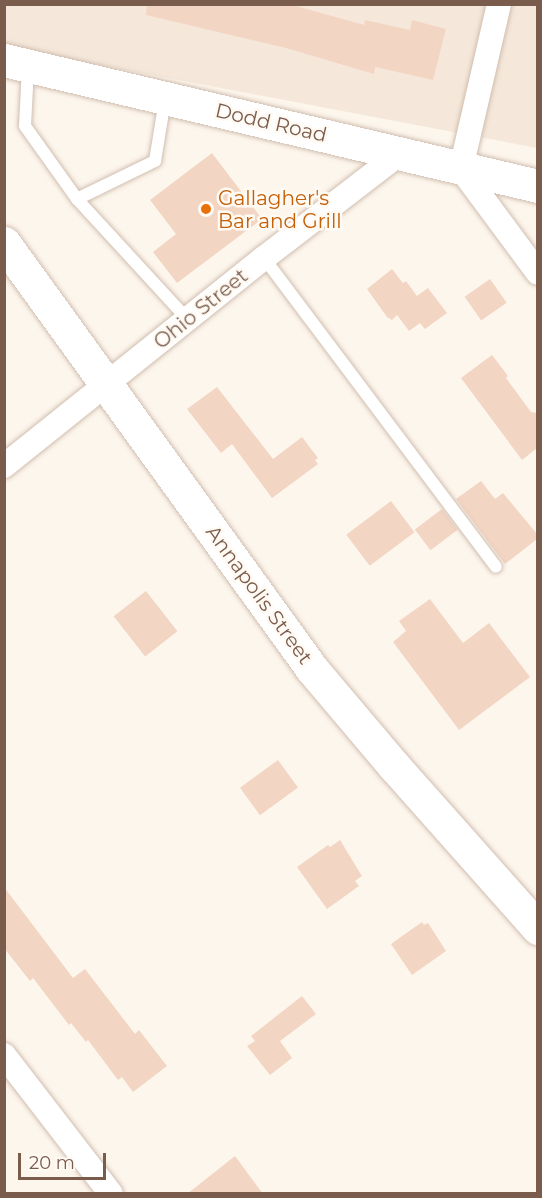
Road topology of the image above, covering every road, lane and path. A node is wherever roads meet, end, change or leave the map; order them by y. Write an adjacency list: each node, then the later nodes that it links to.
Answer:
1 (499, 4): 5 (street)
2 (16, 63): 3 (street, Dodd Road); 7 (lane)
3 (165, 98): 4 (street, Dodd Road); 7 (lane)
4 (399, 154): 5 (street, Dodd Road); 9 (street, Ohio Street)
5 (461, 169): 6 (street, Dodd Road); 10 (street)
6 (537, 186)
7 (77, 199): 11 (lane)
8 (4, 243): 12 (street, Annapolis Street)
9 (264, 258): 11 (street, Ohio Street); 14 (lane)
10 (537, 273)
11 (189, 321): 12 (street, Ohio Street)
12 (108, 384): 13 (street, Ohio Street); 15 (street, Annapolis Street)
13 (4, 466)
14 (496, 567)
15 (537, 928)
16 (4, 1055): 17 (street)
17 (111, 1194)

